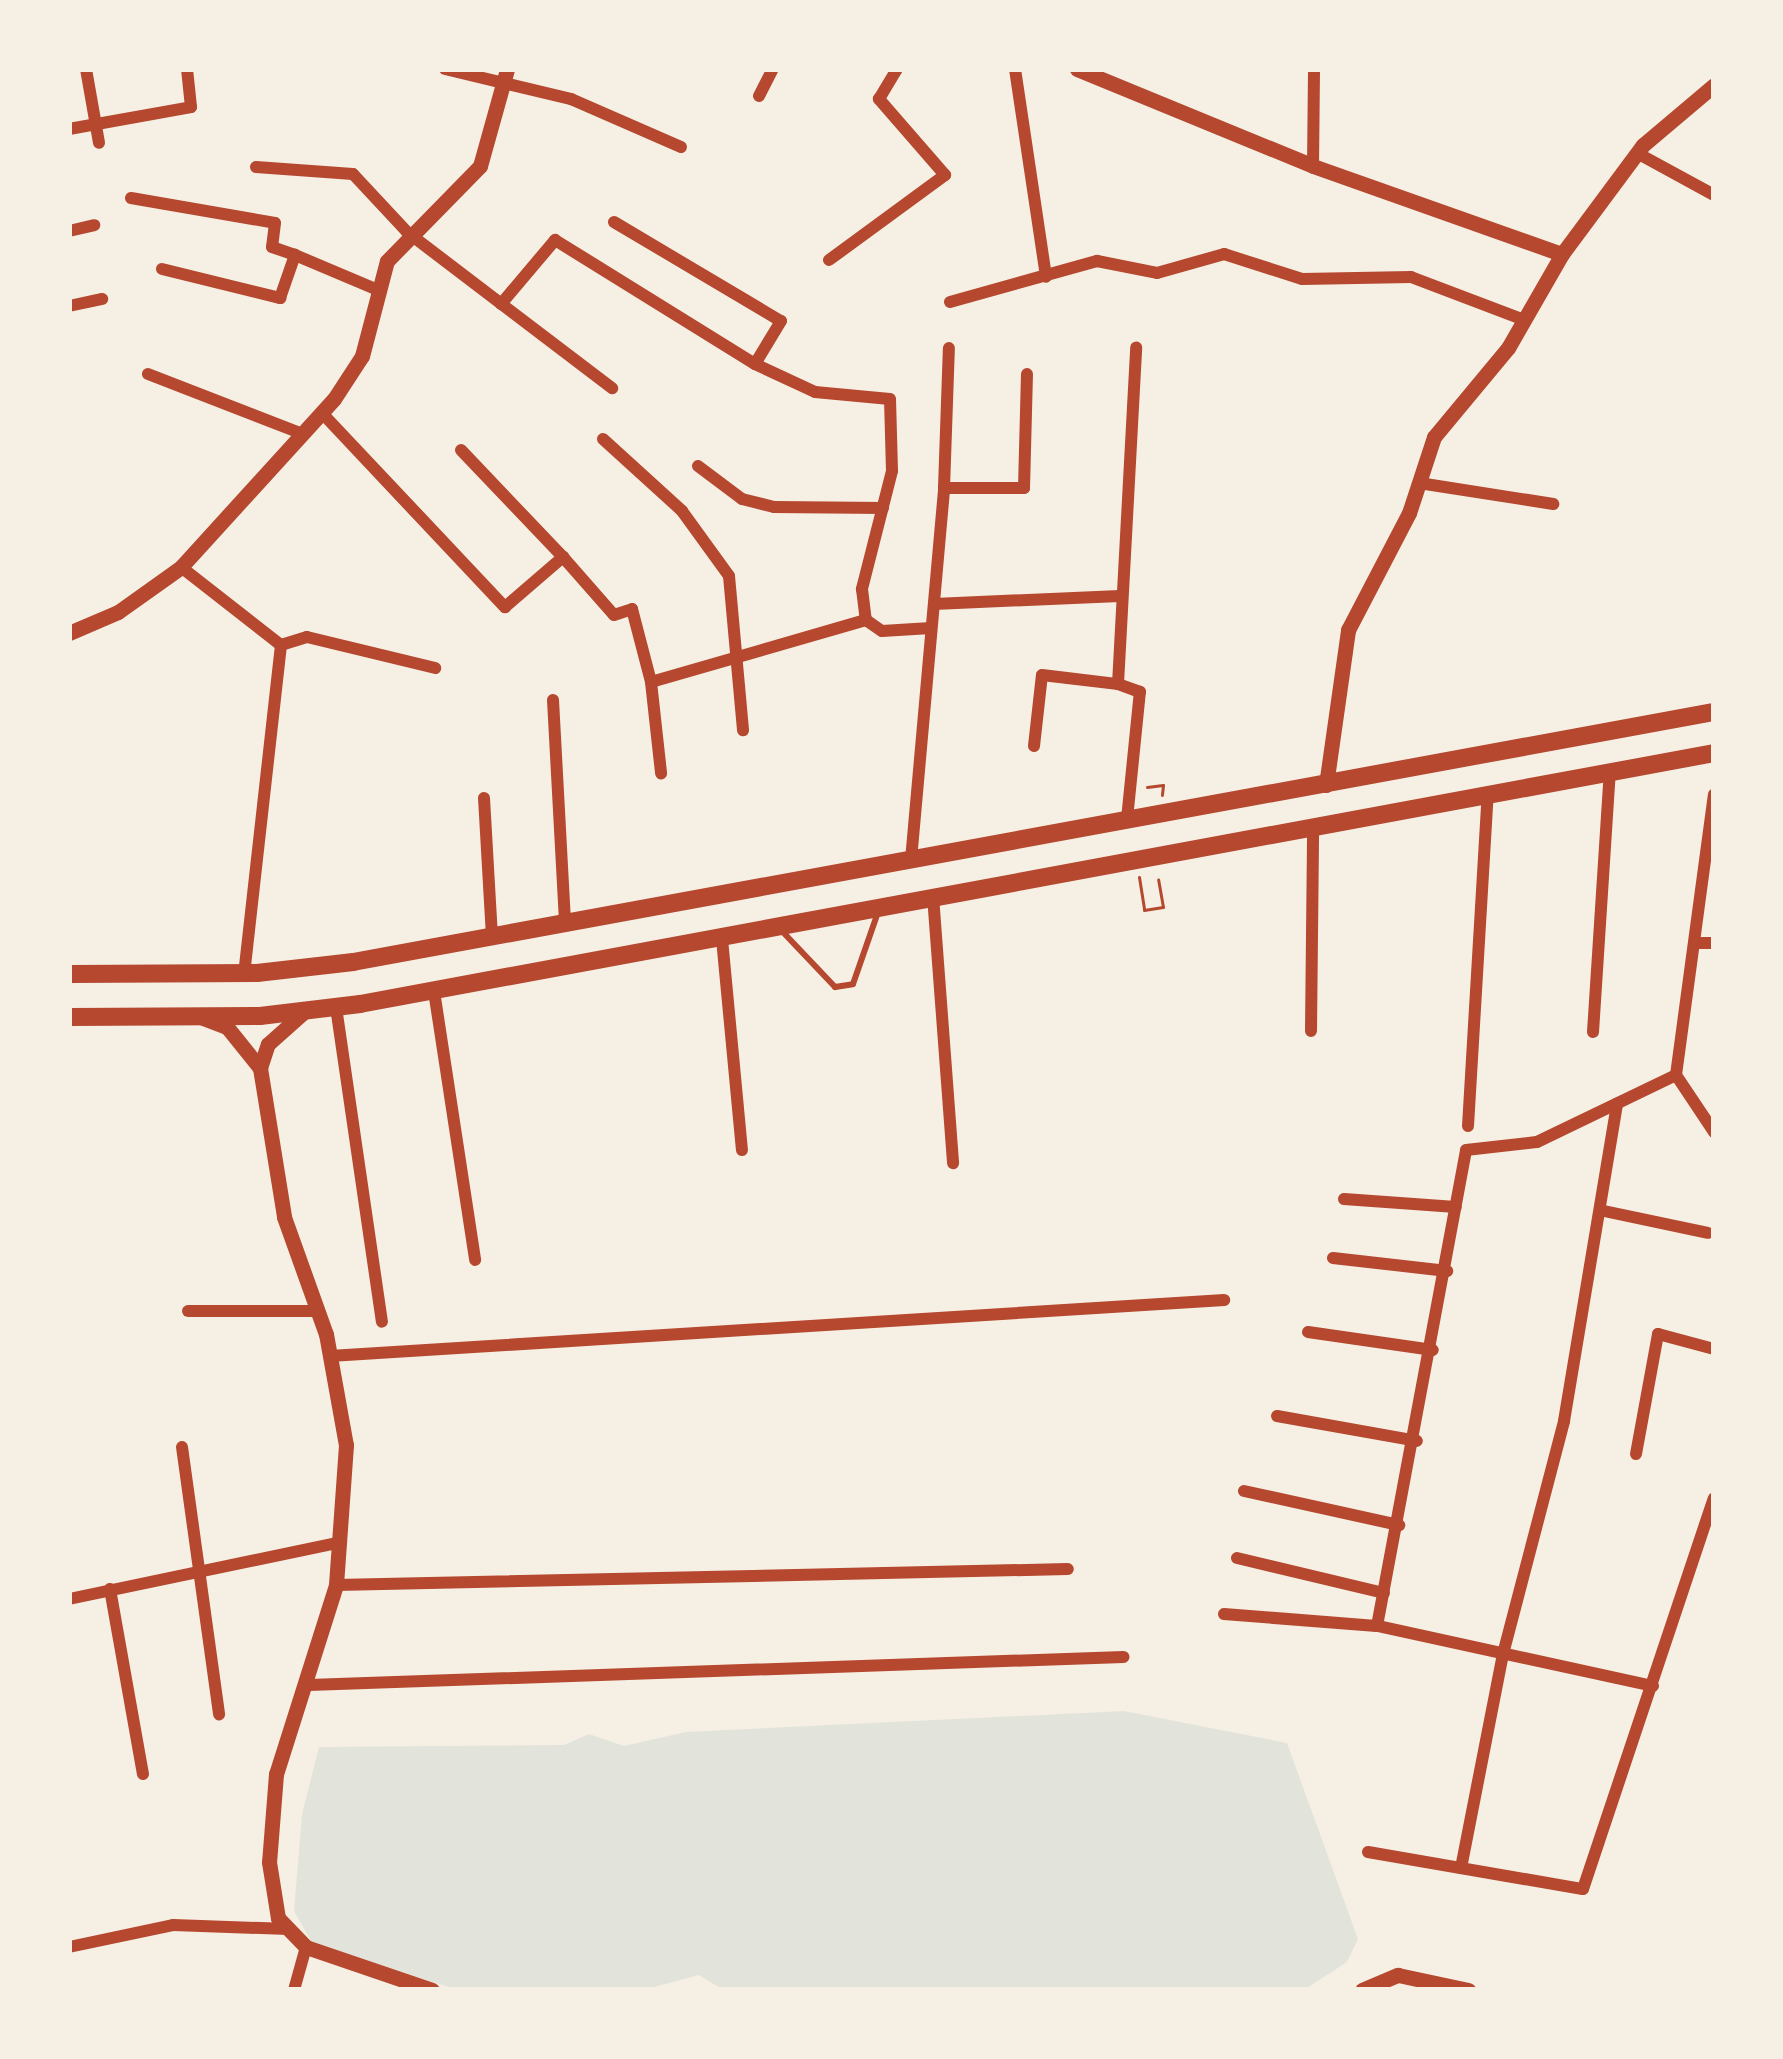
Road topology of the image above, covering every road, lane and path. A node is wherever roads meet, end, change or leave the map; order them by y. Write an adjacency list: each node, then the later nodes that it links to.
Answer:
1 (86, 69): 12 (street)
2 (187, 69): 12 (street)
3 (445, 69): 9 (street)
4 (773, 69): 11 (street)
5 (897, 69): 27 (street)
6 (1015, 69): 29 (street)
7 (1078, 69): 17 (street)
8 (1314, 69): 17 (street)
9 (506, 75): 15 (street); 24 (street)
10 (1714, 85): 16 (street)
11 (759, 96)
12 (95, 122): 13 (street); 14 (street)
13 (69, 129)
14 (99, 143)
15 (681, 147)
16 (1637, 153): 19 (street); 25 (street)
17 (1313, 166): 25 (street)
18 (256, 167): 24 (street)
19 (1714, 195)
20 (131, 198): 26 (street)
21 (614, 222): 38 (street)
22 (94, 225): 23 (street)
23 (69, 231)
24 (407, 232): 30 (street); 33 (street)
25 (1562, 254): 35 (street)
26 (295, 255): 28 (street); 30 (street)
27 (829, 260)
28 (162, 269)
29 (1046, 277): 32 (street); 35 (street)
30 (378, 290): 42 (street)
31 (102, 299): 34 (street)
32 (950, 302)
33 (501, 304): 38 (street); 41 (street)
34 (69, 306)
35 (1524, 320): 47 (street)
36 (1136, 347): 53 (street)
37 (949, 348): 48 (street)
38 (754, 364): 50 (street)
39 (148, 374): 43 (street)
40 (1027, 374): 48 (street)
41 (612, 388)
42 (322, 413): 43 (street); 51 (street)
43 (303, 434): 52 (street)
44 (603, 439): 59 (street)
45 (461, 450): 51 (street)
46 (698, 466): 50 (street)
47 (1419, 483): 49 (street); 70 (street)
48 (944, 488): 54 (street)
49 (1553, 504)
50 (883, 508): 55 (street)
51 (563, 557): 61 (street)
52 (181, 567): 57 (street); 58 (street)
53 (1120, 596): 54 (street); 62 (street)
54 (934, 604): 56 (street)
55 (866, 620): 56 (street); 59 (street)
56 (932, 628): 79 (street)
57 (69, 634)
58 (281, 645): 60 (street); 90 (street)
59 (735, 658): 61 (street); 65 (street)
60 (435, 668)
61 (651, 682): 69 (street)
62 (1118, 685): 66 (street); 71 (street)
63 (553, 700): 83 (street)
64 (1714, 712): 70 (highway)
65 (742, 730)
66 (1034, 746)
67 (1714, 753): 68 (highway)
68 (1610, 772): 72 (highway); 97 (street)
69 (661, 773)
70 (1326, 784): 76 (highway)
71 (1130, 789): 74 (path); 76 (street)
72 (1488, 794): 77 (highway); 101 (street)
73 (1714, 795): 87 (street)
74 (1162, 797)
75 (484, 798): 85 (street)
76 (1127, 819): 79 (highway)
77 (1313, 826): 78 (highway); 96 (street)
78 (1136, 858): 80 (highway); 82 (path)
79 (910, 860): 83 (highway)
80 (933, 894): 81 (highway); 104 (street)
81 (882, 905): 84 (highway); 84 (lane)
82 (1162, 907)
83 (565, 925): 85 (highway)
84 (777, 927): 86 (highway)
85 (492, 938): 90 (highway)
86 (722, 939): 91 (highway); 103 (street)
87 (1695, 943): 88 (street); 99 (street)
88 (1714, 943)
89 (69, 974): 90 (highway)
90 (244, 974)
91 (434, 991): 92 (highway); 110 (street)
92 (336, 1007): 93 (highway); 115 (street)
93 (305, 1011): 95 (highway); 98 (street)
94 (69, 1017): 95 (highway)
95 (202, 1018): 98 (street)
96 (1311, 1031)
97 (1593, 1032)
98 (260, 1068): 113 (street)
99 (1676, 1075): 100 (street); 102 (street)
100 (1617, 1103): 106 (street); 107 (street)
101 (1468, 1126)
102 (1714, 1132)
103 (742, 1150)
104 (953, 1163)
105 (1344, 1199): 106 (street)
106 (1456, 1207): 111 (street)
107 (1604, 1211): 108 (street); 137 (street)
108 (1708, 1233)
109 (1333, 1258): 111 (street)
110 (476, 1260)
111 (1447, 1271): 118 (street)
112 (1225, 1300): 119 (street)
113 (317, 1310): 114 (street); 119 (street)
114 (188, 1311)
115 (382, 1322)
116 (1308, 1332): 118 (street)
117 (1714, 1349): 123 (street)
118 (1433, 1350): 121 (street)
119 (330, 1356): 127 (street)
120 (1277, 1416): 121 (street)
121 (1417, 1441): 126 (street)
122 (182, 1447): 130 (street)
123 (1636, 1454)
124 (1244, 1492): 126 (street)
125 (1714, 1498): 140 (street)
126 (1399, 1525): 133 (street)
127 (341, 1542): 130 (street); 131 (street)
128 (1237, 1558): 133 (street)
129 (1068, 1569): 131 (street)
130 (199, 1574): 132 (street); 141 (street)
131 (336, 1585): 139 (street)
132 (110, 1589): 134 (street); 142 (street)
133 (1384, 1594): 136 (street)
134 (69, 1599)
135 (1224, 1614): 136 (street)
136 (1377, 1626): 137 (street)
137 (1503, 1654): 140 (street); 144 (street)
138 (1124, 1657): 139 (street)
139 (309, 1685): 145 (street)
140 (1653, 1685): 144 (street)
141 (219, 1714)
142 (143, 1774)
143 (1368, 1852): 144 (street)
144 (1461, 1868)
145 (289, 1929): 146 (street); 147 (street)
146 (69, 1947)
147 (307, 1947): 148 (street); 149 (street)
148 (428, 1989)
149 (294, 1990)
150 (1362, 1990): 151 (street)
151 (1468, 1990)

